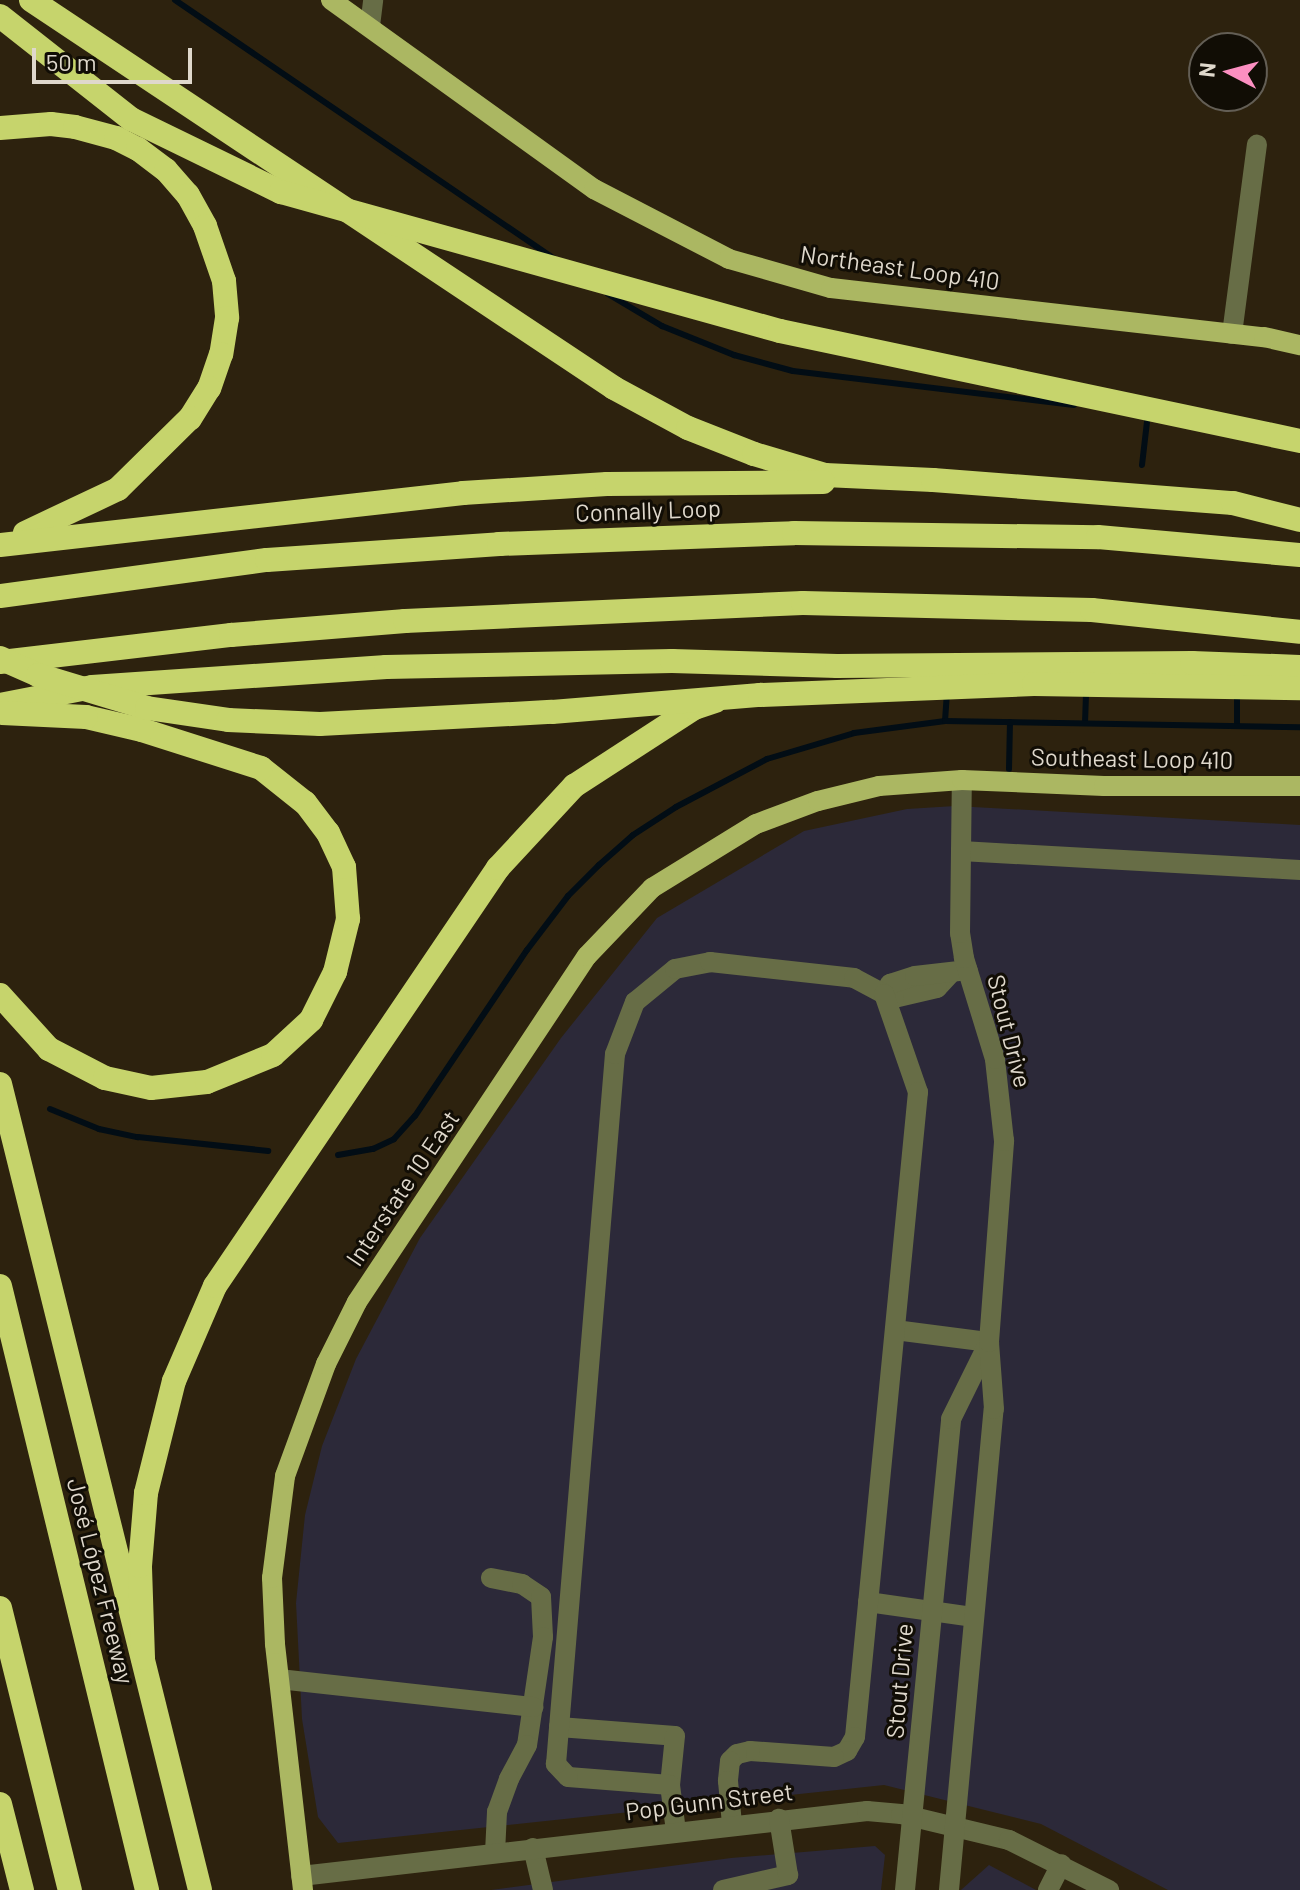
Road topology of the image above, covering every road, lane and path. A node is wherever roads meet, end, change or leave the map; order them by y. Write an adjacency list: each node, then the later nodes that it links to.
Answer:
1 (31, 0): 11 (highway)
2 (331, 0): 5 (main road, Northeast Loop 410)
3 (373, 0): 5 (street)
4 (0, 16): 10 (highway, bridge)
5 (370, 26): 8 (main road, Northeast Loop 410)
6 (0, 128): 13 (highway)
7 (1257, 145): 8 (street)
8 (1232, 334): 9 (main road, Northeast Loop 410)
9 (1300, 345)
10 (1300, 441)
11 (933, 480): 12 (highway); 13 (highway)
12 (1300, 520)
13 (0, 544)
14 (1300, 555): 15 (highway, Connally Loop)
15 (0, 596)
16 (1300, 632): 17 (highway)
17 (0, 660): 20 (highway, bridge)
18 (837, 666): 19 (highway); 21 (highway); 39 (highway)
19 (1300, 667)
20 (1300, 688)
21 (0, 705)
22 (0, 713): 29 (highway)
23 (962, 780): 24 (main road, Southeast Loop 410); 25 (street, Stout Drive); 40 (main road, Interstate 10 East)
24 (1300, 786)
25 (961, 851): 26 (street); 27 (street, Stout Drive)
26 (1300, 870)
27 (959, 972): 28 (street); 33 (street, Stout Drive)
28 (889, 992): 32 (street); 42 (street)
29 (0, 995)
30 (0, 1084): 39 (highway)
31 (0, 1286): 57 (highway, José López Freeway)
32 (895, 1330): 33 (street); 35 (street)
33 (989, 1342): 37 (street, Stout Drive); 38 (street, Stout Drive)
34 (491, 1578): 41 (street)
35 (868, 1602): 37 (street); 47 (street)
36 (0, 1608): 56 (highway)
37 (931, 1610): 38 (street); 45 (street, Stout Drive)
38 (974, 1617): 48 (street, Stout Drive)
39 (143, 1658): 58 (highway)
40 (279, 1679): 41 (street); 53 (main road, Interstate 10 East)
41 (533, 1707): 51 (street)
42 (559, 1727): 43 (street); 43 (street)
43 (670, 1785): 49 (street)
44 (0, 1804): 55 (highway)
45 (913, 1817): 46 (street, Pop Gunn Street); 48 (street, Pop Gunn Street); 61 (street, Stout Drive)
46 (779, 1819): 47 (street, Pop Gunn Street); 54 (street)
47 (732, 1824): 49 (street, Pop Gunn Street)
48 (957, 1828): 52 (street, Pop Gunn Street); 62 (street, Stout Drive)
49 (676, 1831): 50 (street, Pop Gunn Street)
50 (533, 1848): 51 (street, Pop Gunn Street); 59 (street)
51 (495, 1853): 53 (street, Pop Gunn Street)
52 (1061, 1864): 63 (street); 64 (street, Pop Gunn Street)
53 (302, 1883)
54 (793, 1883): 60 (street)
55 (22, 1890)
56 (70, 1890)
57 (147, 1890)
58 (200, 1890)
59 (543, 1890)
60 (723, 1890)
61 (905, 1890)
62 (949, 1890)
63 (1048, 1890)
64 (1109, 1890)

